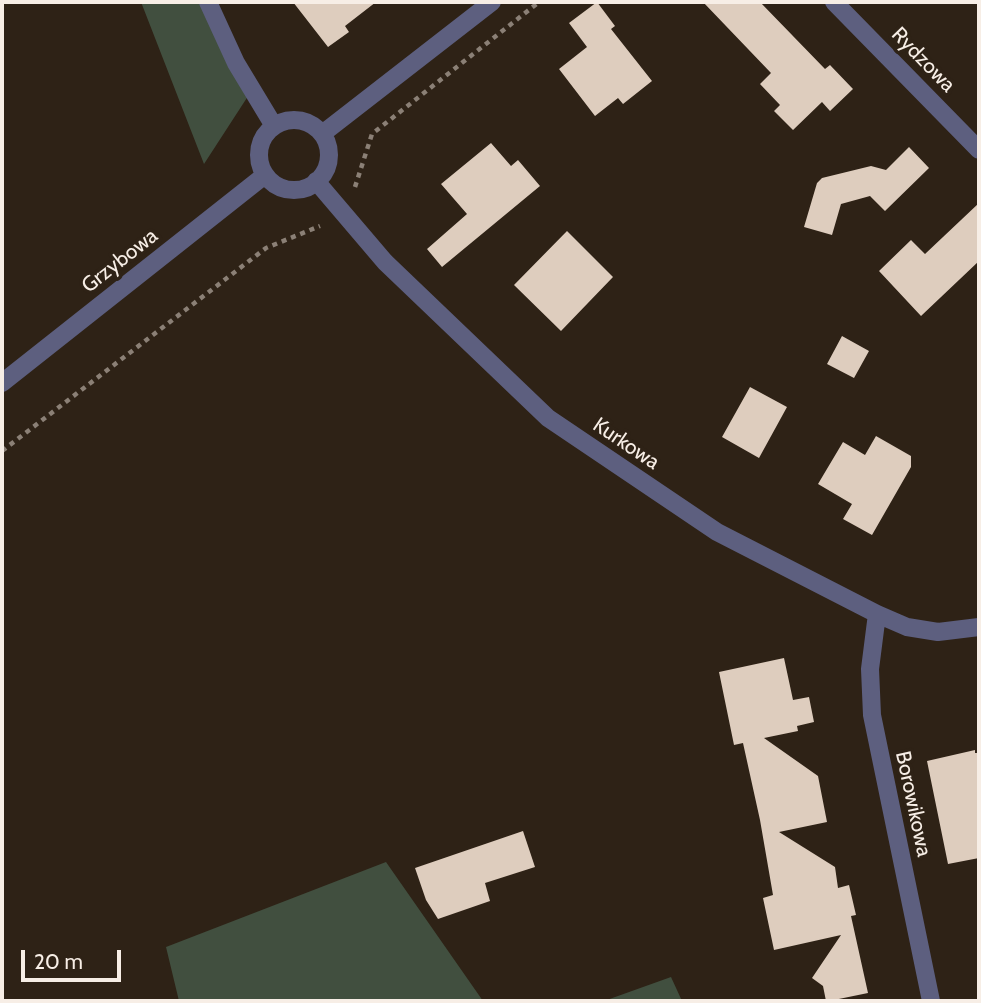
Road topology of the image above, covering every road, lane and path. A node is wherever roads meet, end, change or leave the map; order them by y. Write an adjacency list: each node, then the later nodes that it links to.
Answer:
1 (208, 2): 5 (street)
2 (492, 2): 6 (street)
3 (539, 2): 10 (path)
4 (834, 2): 7 (street, Rydzowa)
5 (274, 126): 6 (street); 8 (street)
6 (322, 134): 9 (street)
7 (979, 150)
8 (265, 175): 9 (street); 11 (street, Grzybowa)
9 (316, 181): 10 (street, Kurkowa)
10 (345, 217): 12 (path); 13 (street, Kurkowa)
11 (2, 383)
12 (2, 451)
13 (877, 614): 14 (street, Kurkowa); 15 (street, Borowikowa)
14 (979, 627)
15 (931, 1001)

